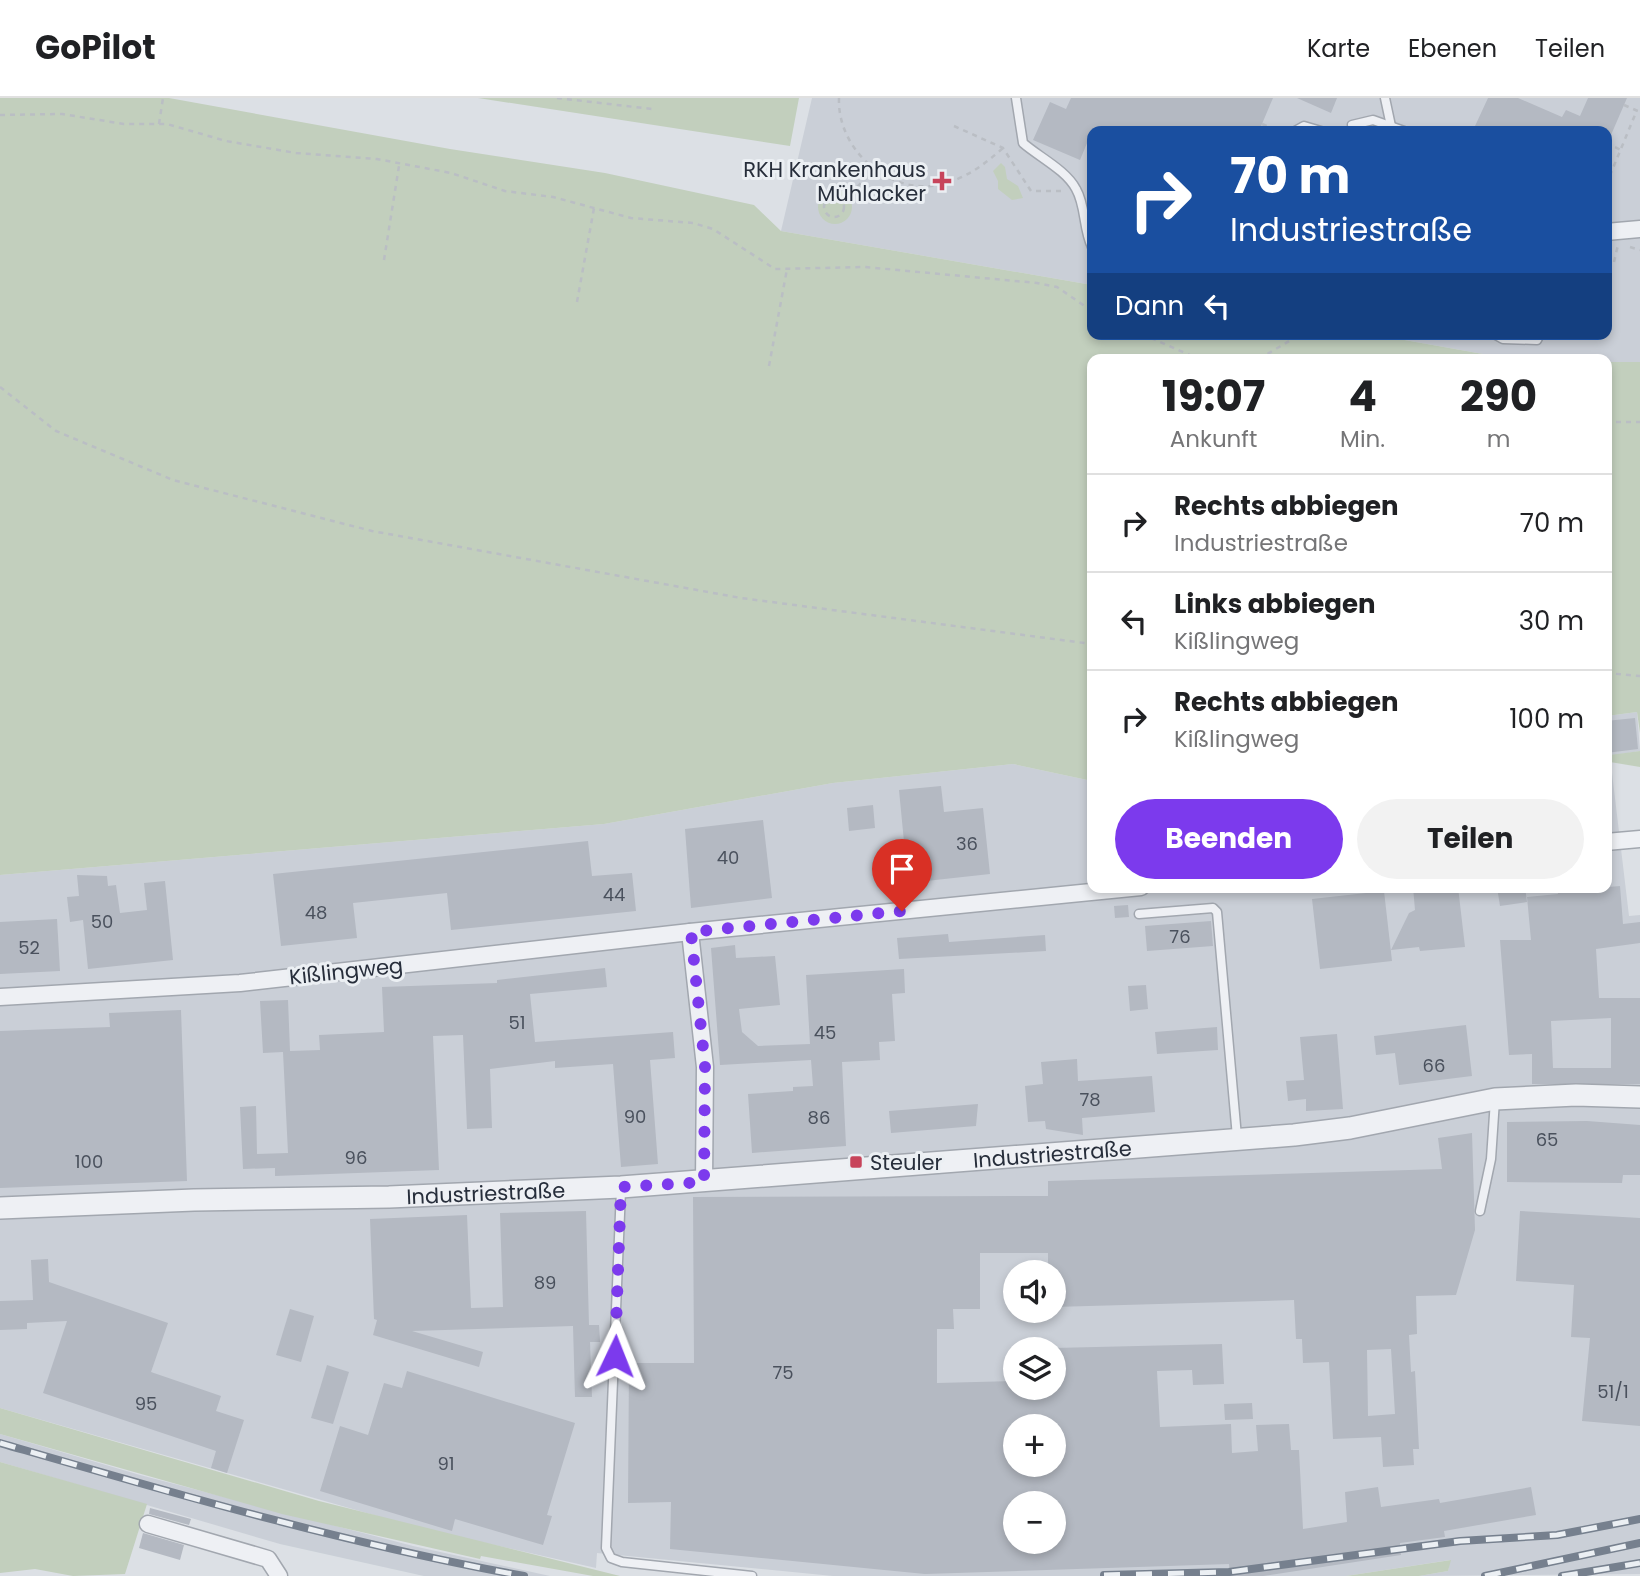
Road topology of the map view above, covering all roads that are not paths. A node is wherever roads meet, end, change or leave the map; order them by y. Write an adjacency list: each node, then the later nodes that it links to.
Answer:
1 (1016, 98): 7 (lane)
2 (1385, 98): 4 (lane)
3 (1352, 125): 4 (lane)
4 (1391, 126)
5 (1640, 229): 6 (street)
6 (1612, 232)
7 (1087, 237)
8 (1640, 839): 9 (street)
9 (1612, 841)
10 (1087, 892): 12 (street, Kißlingweg)
11 (1139, 914): 16 (lane)
12 (691, 932): 13 (street, Kißlingweg); 17 (street)
13 (0, 997)
14 (1640, 1097): 15 (street, Industriestraße)
15 (1494, 1099): 16 (street, Industriestraße); 20 (lane)
16 (1238, 1140): 17 (street, Industriestraße)
17 (704, 1182): 18 (street, Industriestraße)
18 (621, 1187): 19 (street, Industriestraße); 23 (lane)
19 (0, 1208)
20 (1480, 1211)
21 (148, 1524): 22 (street)
22 (279, 1576)
23 (752, 1576)

